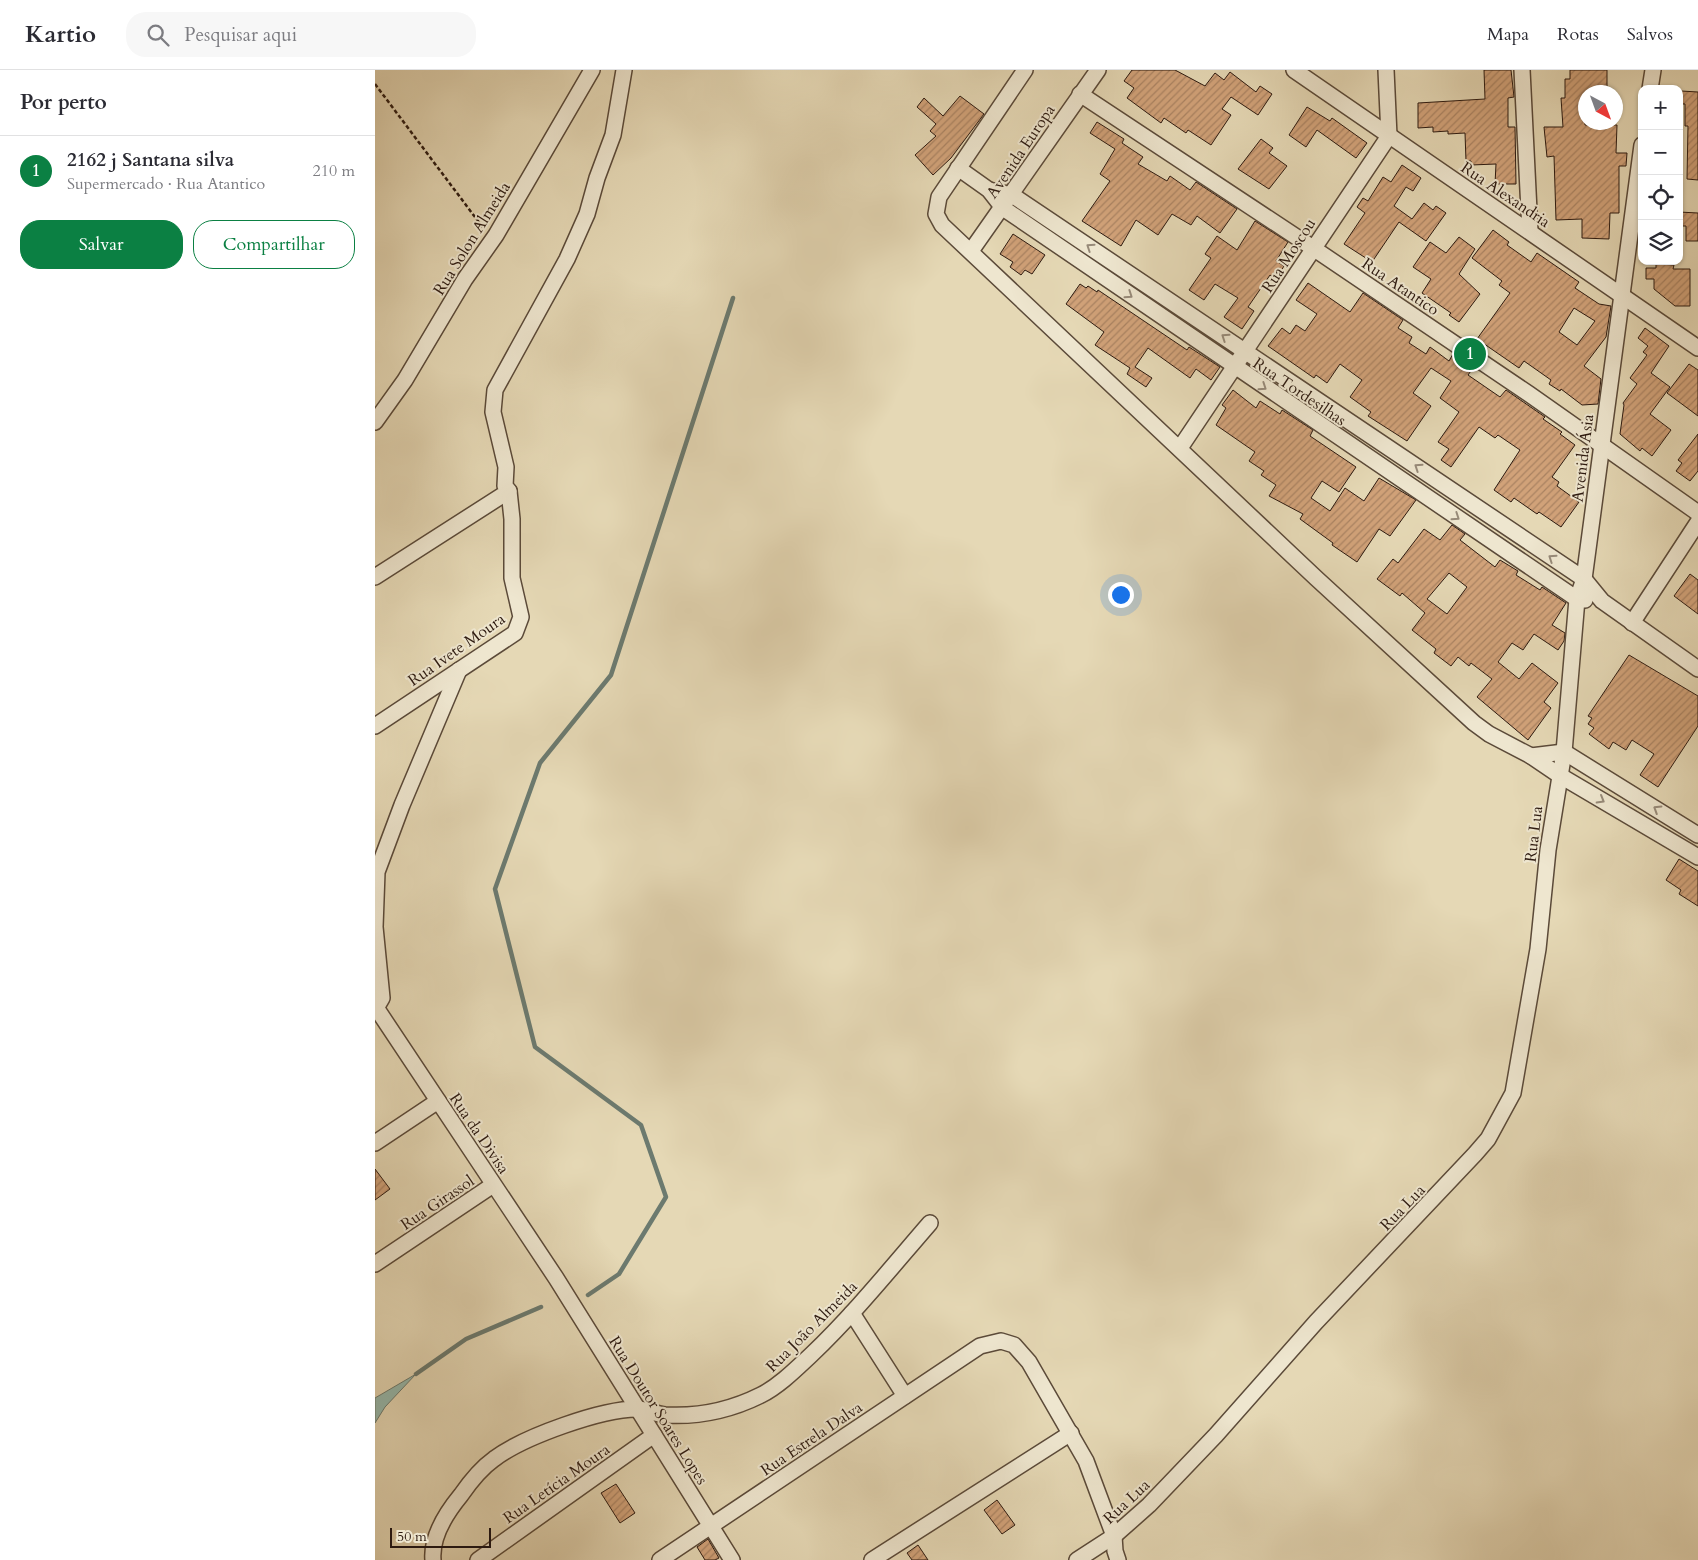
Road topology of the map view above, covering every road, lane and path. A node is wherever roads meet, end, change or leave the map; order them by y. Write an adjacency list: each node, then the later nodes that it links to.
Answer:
1 (592, 70): 19 (street, Rua Solon Almeida)
2 (624, 70): 29 (street, Rua Ivete Moura)
3 (1025, 70): 13 (street)
4 (1098, 70): 11 (street, Avenida Europa)
5 (1294, 70): 12 (street, Rua Alexandria)
6 (1386, 70): 12 (street)
7 (1522, 70): 18 (street)
8 (1653, 70): 10 (street)
9 (375, 84): 19 (path)
10 (1651, 85)
11 (1080, 94): 16 (street, Avenida Europa); 20 (street, Rua Atantico)
12 (1389, 136): 18 (street, Rua Alexandria); 20 (street, Rua Moscou)
13 (958, 168): 15 (street, Rua Tordesilhas); 21 (street)
14 (1638, 174): 22 (street, Avenida Ásia)
15 (989, 190): 16 (street, Rua Tordesilhas); 17 (street, Rua Tordesilhas)
16 (1012, 195): 17 (street, Avenida Europa); 24 (street, Rua Tordesilhas, one-way to 16)
17 (1003, 208): 21 (street, Avenida Europa); 25 (street, Rua Tordesilhas, one-way to 25)
18 (1530, 231): 22 (street, Rua Alexandria)
19 (496, 235): 26 (street, Rua Solon Almeida)
20 (1313, 248): 24 (street, Rua Moscou); 27 (street, Rua Atantico)
21 (971, 251): 28 (street)
22 (1621, 295): 23 (street, Rua Alexandria); 27 (street, Avenida Ásia)
23 (1698, 348)
24 (1246, 351): 25 (street, Rua Moscou); 33 (street, Rua Tordesilhas, one-way to 24)
25 (1235, 368): 28 (street, Rua Moscou); 34 (street, Rua Tordesilhas, one-way to 34)
26 (375, 422)
27 (1601, 446): 30 (street, Rua Atantico); 33 (street, Avenida Ásia)
28 (1180, 448): 41 (street)
29 (509, 491): 32 (street); 38 (street, Rua Ivete Moura)
30 (1698, 513)
31 (1698, 522): 36 (street)
32 (375, 577)
33 (1584, 579): 34 (street, Avenida Ásia); 35 (street, Rua Tordesilhas)
34 (1577, 599): 35 (street, Rua Tordesilhas); 40 (street, Avenida Ásia)
35 (1602, 601): 36 (street, Rua Tordesilhas)
36 (1632, 623): 37 (street, Rua Tordesilhas)
37 (1698, 669)
38 (459, 670): 39 (street, Rua Ivete Moura); 45 (street)
39 (375, 726)
40 (1564, 752): 41 (street); 42 (street, Avenida Ásia); 43 (street, one-way to 40)
41 (1531, 756): 42 (street)
42 (1559, 775): 44 (street, one-way to 44); 59 (street, Rua Lua)
43 (1698, 835)
44 (1698, 857)
45 (376, 873): 46 (street)
46 (376, 1009): 47 (street, Rua da Divisa)
47 (438, 1101): 48 (street); 49 (street, Rua da Divisa)
48 (375, 1143)
49 (493, 1185): 51 (street, Rua Girassol); 52 (street, Rua da Divisa)
50 (930, 1223): 53 (street, Rua João Almeida)
51 (375, 1264)
52 (556, 1278): 55 (street, Rua Doutor Soares Lopes)
53 (853, 1313): 54 (street); 55 (street, Rua João Almeida)
54 (905, 1396): 56 (street, Rua Estrela Dalva); 58 (street, Rua Estrela Dalva)
55 (640, 1409): 57 (street, Rua Doutor Soares Lopes); 60 (street, Rua João Almeida)
56 (1071, 1433): 59 (street); 64 (street)
57 (654, 1435): 58 (street, Rua Doutor Soares Lopes); 61 (street, Rua Letícia Moura)
58 (711, 1526): 62 (street, Rua Estrela Dalva); 63 (street, Rua Doutor Soares Lopes)
59 (1114, 1536): 65 (street, Rua Lua); 66 (street)
60 (433, 1560)
61 (478, 1560)
62 (660, 1560)
63 (732, 1560)
64 (872, 1560)
65 (1077, 1560)
66 (1118, 1560)

